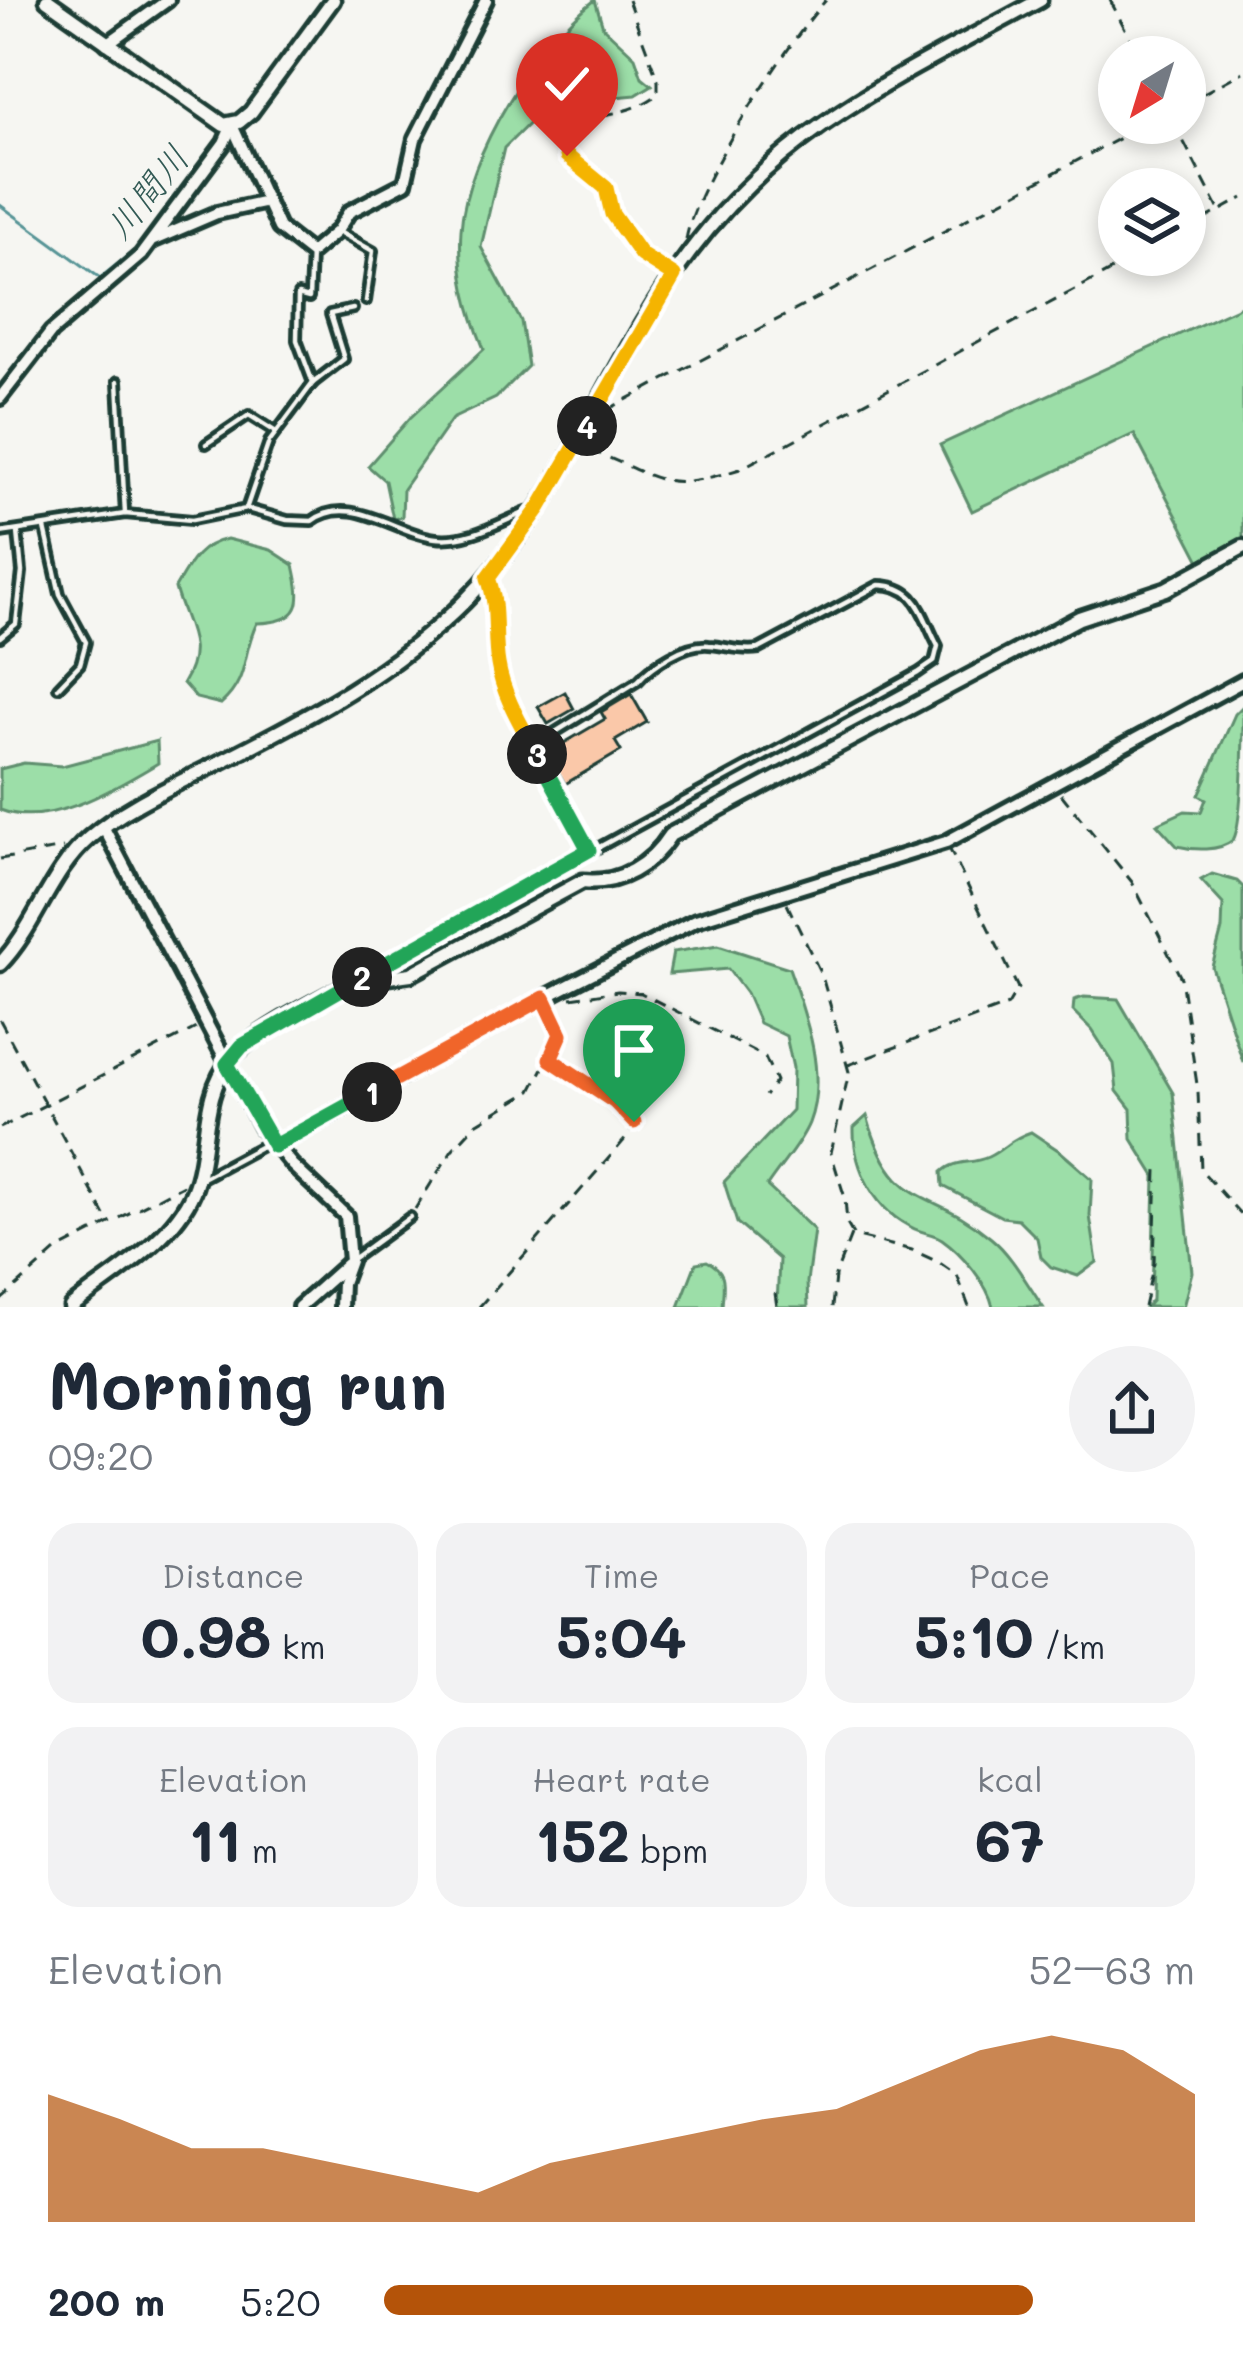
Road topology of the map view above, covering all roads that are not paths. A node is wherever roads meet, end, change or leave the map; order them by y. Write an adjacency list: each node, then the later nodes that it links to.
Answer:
1 (47, 0): 6 (street)
2 (168, 0): 6 (street)
3 (333, 0): 7 (street)
4 (487, 0): 9 (street)
5 (1040, 0): 19 (street)
6 (107, 44): 7 (street)
7 (232, 125): 8 (street); 10 (street)
8 (267, 202): 10 (street); 11 (street)
9 (337, 231): 11 (street); 12 (lane)
10 (154, 240): 16 (street)
11 (311, 254): 15 (lane)
12 (366, 302)
13 (353, 309): 15 (lane)
14 (118, 382): 21 (lane)
15 (313, 383): 17 (lane)
16 (0, 398)
17 (276, 432): 18 (lane); 20 (lane)
18 (206, 444)
19 (540, 507): 20 (lane); 26 (street)
20 (246, 509): 21 (lane)
21 (125, 514): 22 (lane)
22 (45, 528): 23 (lane); 29 (lane)
23 (18, 532): 24 (lane); 27 (lane)
24 (0, 533)
25 (1243, 548): 34 (street)
26 (488, 578): 30 (lane); 31 (street)
27 (0, 637)
28 (1243, 681): 36 (street)
29 (58, 687)
30 (533, 746): 32 (lane); 32 (lane)
31 (104, 828): 33 (street); 35 (street)
32 (589, 850): 34 (lane)
33 (0, 964)
34 (373, 971): 35 (street)
35 (227, 1064): 36 (street); 37 (street)
36 (273, 1144): 37 (lane); 39 (street)
37 (196, 1181): 40 (street)
38 (410, 1217): 39 (lane)
39 (350, 1262): 41 (street); 42 (street)
40 (71, 1307)
41 (299, 1307)
42 (341, 1307)

